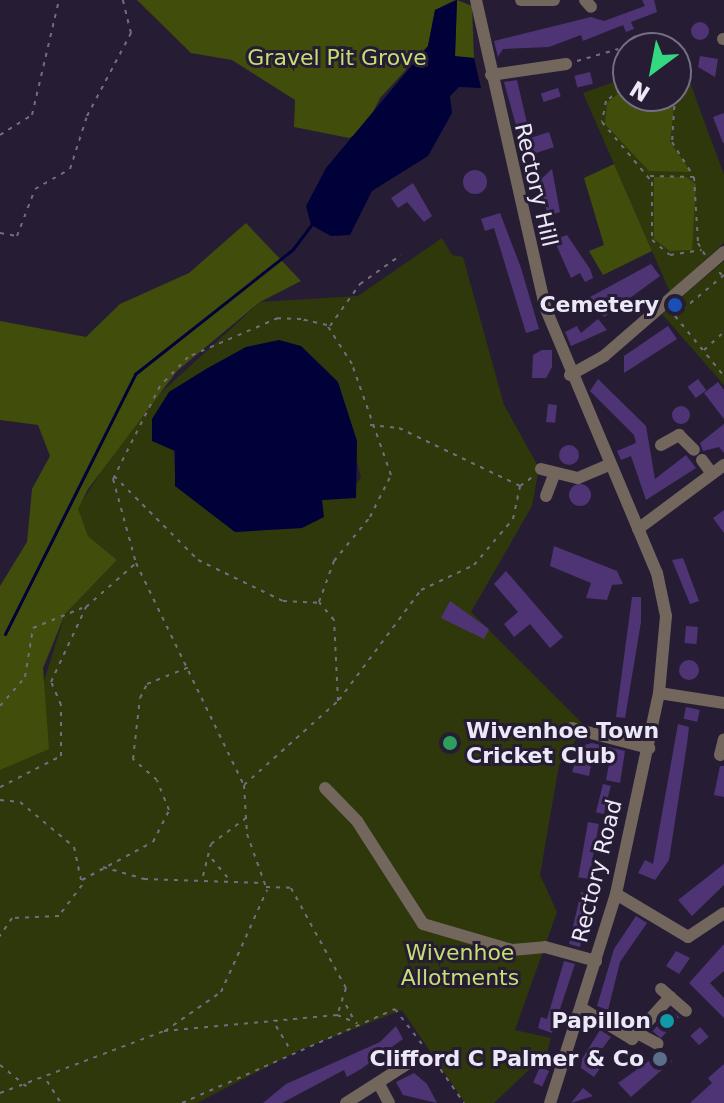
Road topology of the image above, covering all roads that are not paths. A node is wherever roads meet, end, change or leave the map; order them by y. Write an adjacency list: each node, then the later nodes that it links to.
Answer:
1 (521, 0): 2 (street)
2 (554, 0)
3 (479, 1): 5 (street, Rectory Hill)
4 (566, 64): 5 (street)
5 (491, 75): 7 (street, Rectory Hill)
6 (724, 252): 7 (street)
7 (570, 375): 9 (street, Rectory Road)
8 (661, 445): 12 (street)
9 (608, 465): 13 (street); 15 (street, Rectory Road)
10 (724, 465): 12 (street)
11 (541, 469): 13 (street)
12 (712, 474): 15 (street)
13 (554, 475): 14 (street)
14 (546, 496)
15 (638, 529): 16 (street, Rectory Road)
16 (659, 693): 17 (street); 20 (street, Rectory Road)
17 (724, 703)
18 (572, 728): 20 (street)
19 (724, 739): 21 (street)
20 (649, 748): 23 (street, Rectory Road)
21 (720, 755)
22 (325, 788): 25 (street)
23 (616, 894): 24 (street); 25 (street, Rectory Road)
24 (724, 913)
25 (596, 961): 26 (street, Rectory Road)
26 (581, 1008): 28 (street); 34 (street, Rectory Road)
27 (686, 1011): 28 (street)
28 (639, 1034): 29 (street)
29 (658, 1044)
30 (418, 1057): 31 (street)
31 (379, 1084): 32 (street); 33 (street)
32 (346, 1103)
33 (389, 1103)
34 (550, 1103)

